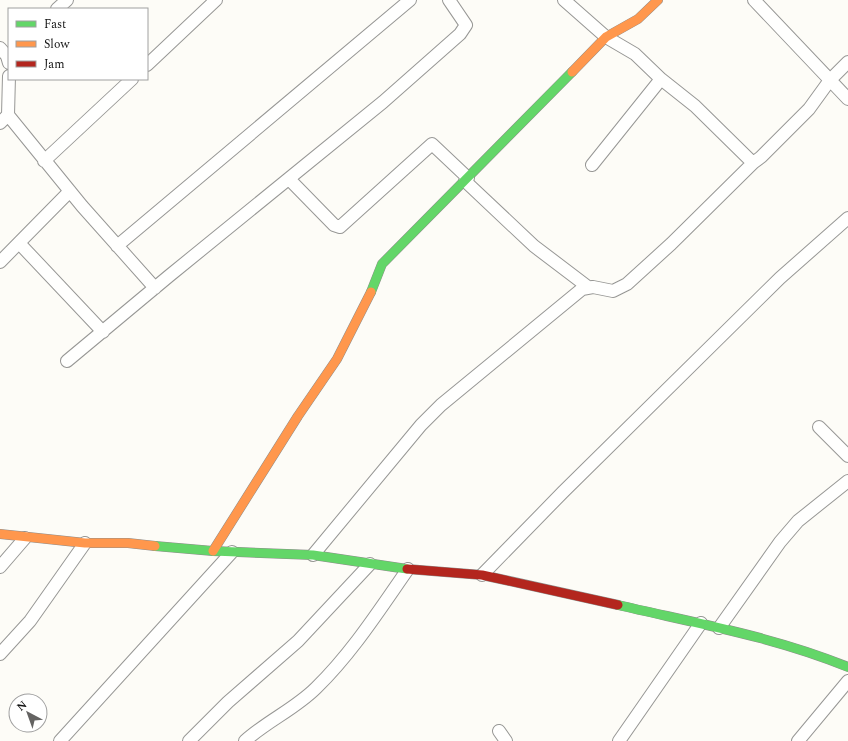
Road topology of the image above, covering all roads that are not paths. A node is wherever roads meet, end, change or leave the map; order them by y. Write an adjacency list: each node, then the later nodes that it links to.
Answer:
1 (66, 0): 8 (street)
2 (216, 0): 11 (street)
3 (410, 0): 26 (street)
4 (448, 0): 21 (street)
5 (564, 0): 9 (street)
6 (658, 0): 9 (street)
7 (754, 0): 15 (street)
8 (58, 8)
9 (606, 37): 12 (street); 22 (street)
10 (848, 62): 15 (street)
11 (148, 64)
12 (661, 79): 19 (street); 20 (street)
13 (9, 80): 17 (street)
14 (131, 80): 18 (street)
15 (830, 80): 16 (street); 19 (street)
16 (848, 99)
17 (4, 119): 18 (street)
18 (44, 161): 23 (street)
19 (753, 163): 28 (street)
20 (592, 165)
21 (289, 179): 22 (street); 29 (street)
22 (466, 180): 28 (street); 38 (street)
23 (70, 191): 25 (street); 26 (street)
24 (848, 218): 44 (street)
25 (19, 243): 27 (street); 30 (street)
26 (117, 246): 29 (street)
27 (0, 262)
28 (588, 287): 40 (street)
29 (155, 288): 30 (street)
30 (103, 332): 31 (street)
31 (67, 362)
32 (819, 426): 33 (street)
33 (848, 456)
34 (848, 481): 46 (street)
35 (0, 534): 36 (street)
36 (25, 538): 37 (street); 42 (street)
37 (85, 543): 38 (street); 47 (street)
38 (212, 552): 39 (street)
39 (232, 552): 40 (street); 51 (street)
40 (313, 555): 41 (street)
41 (370, 564): 43 (street); 52 (street)
42 (0, 567)
43 (408, 569): 44 (street); 53 (street)
44 (482, 575): 45 (street)
45 (700, 623): 46 (street); 55 (street)
46 (719, 628): 48 (street)
47 (0, 654)
48 (848, 667)
49 (848, 681): 56 (street)
50 (499, 731): 54 (street)
51 (60, 741)
52 (189, 741)
53 (245, 741)
54 (506, 741)
55 (620, 741)
56 (798, 741)

